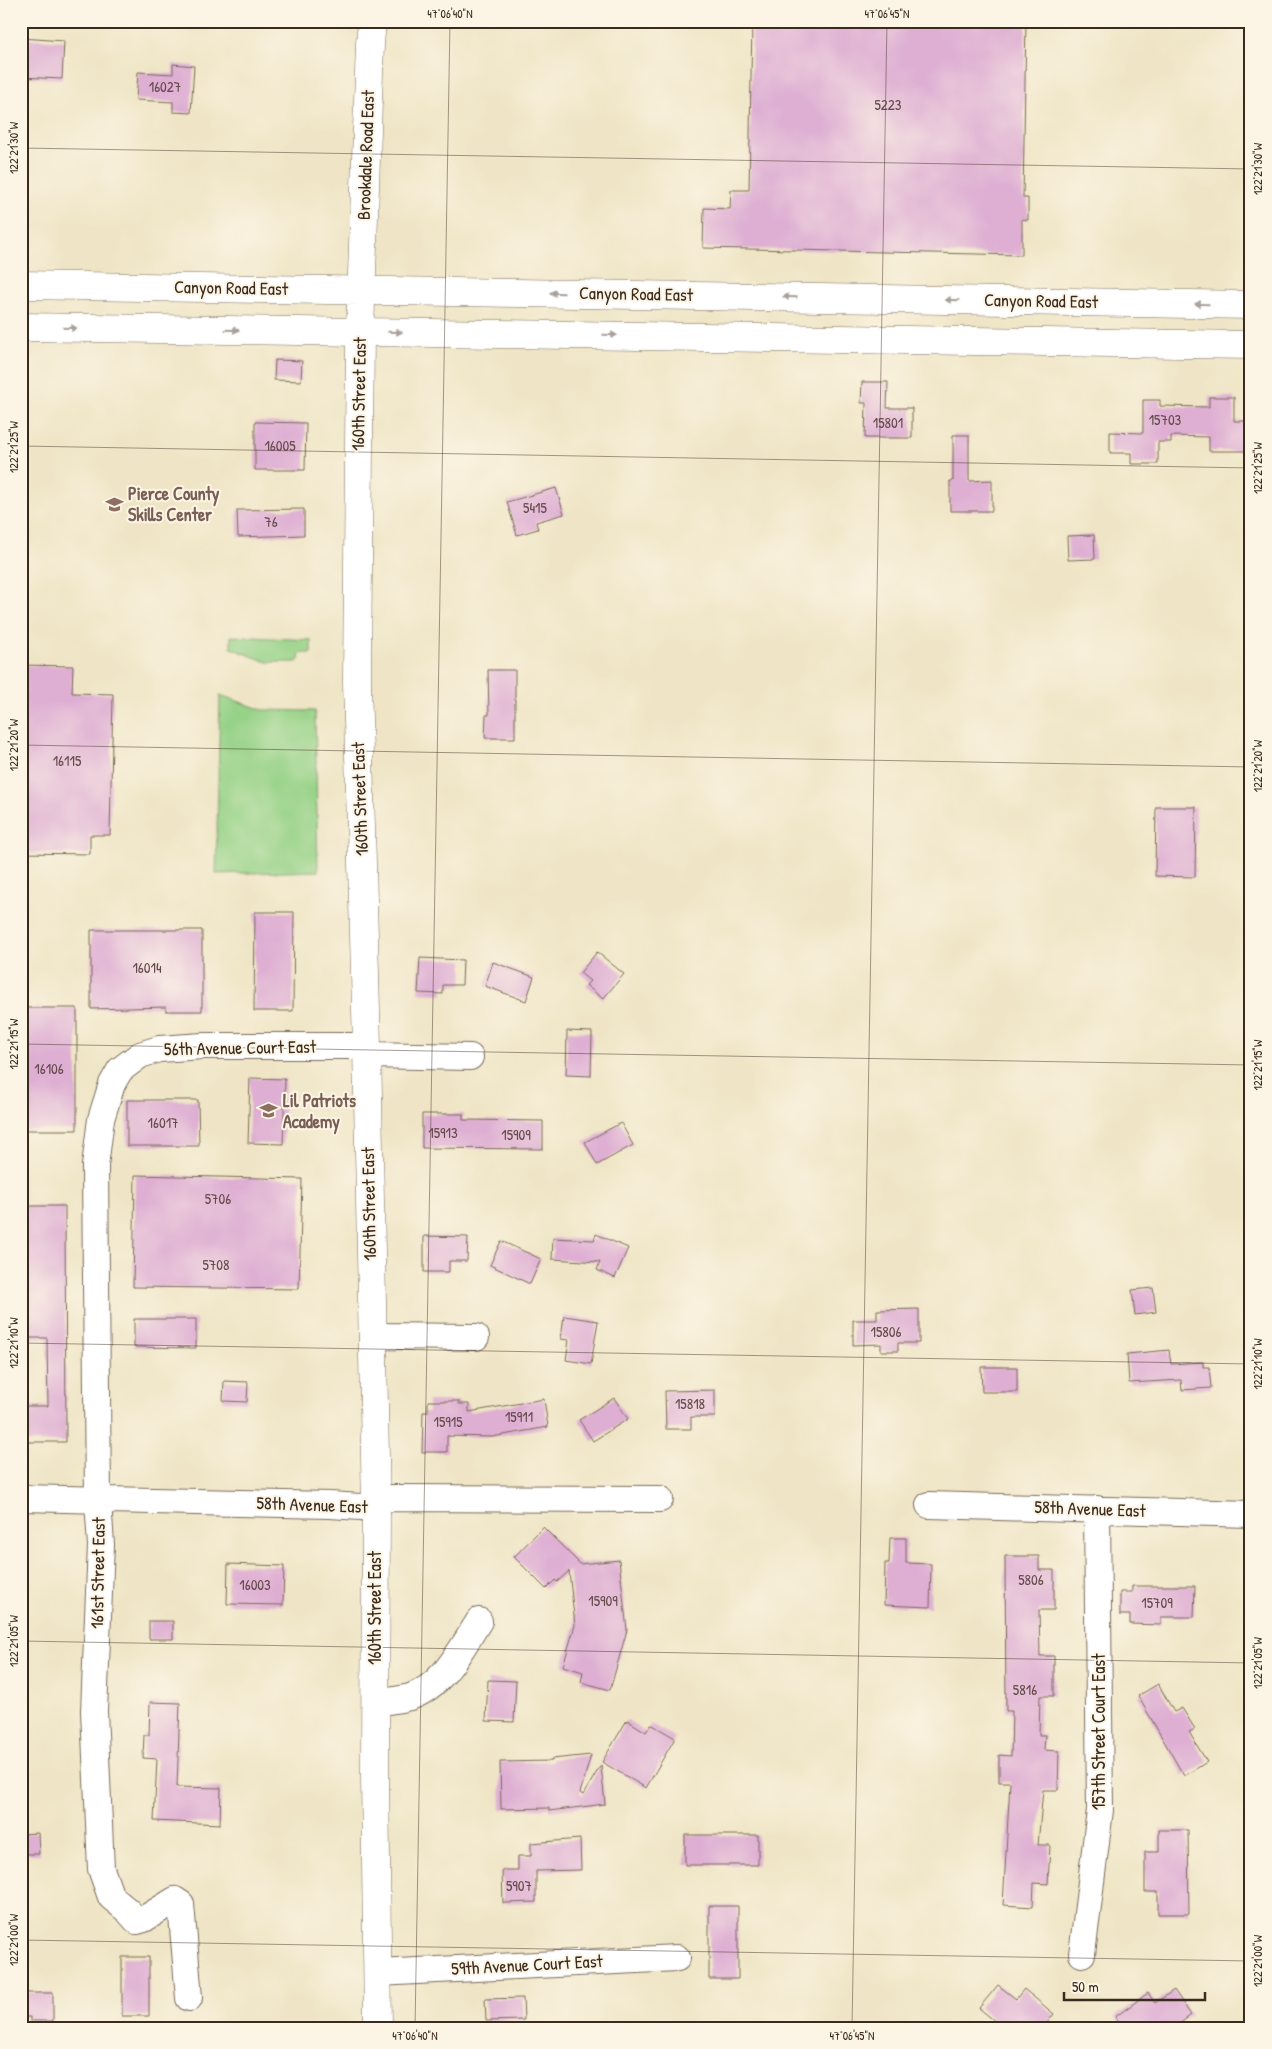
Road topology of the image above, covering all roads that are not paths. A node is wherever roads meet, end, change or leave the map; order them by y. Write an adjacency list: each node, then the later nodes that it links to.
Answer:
1 (372, 21): 3 (main road, Brookdale Road East)
2 (21, 285): 3 (main road, Canyon Road East)
3 (361, 289): 4 (main road, Canyon Road East, one-way to 3); 6 (main road, 160th Street East)
4 (1251, 305)
5 (21, 327): 6 (main road, one-way to 6)
6 (360, 331): 7 (main road, one-way to 7); 8 (main road, 160th Street East)
7 (1251, 345)
8 (367, 1051): 9 (street, 56th Avenue Court East); 10 (street, 56th Avenue Court East); 11 (main road, 160th Street East)
9 (470, 1057)
10 (120, 1070): 15 (street, 161st Street East)
11 (372, 1336): 12 (street); 17 (main road, 160th Street East)
12 (476, 1337)
13 (21, 1498): 15 (street, 58th Avenue East)
14 (660, 1499): 17 (street, 58th Avenue East)
15 (98, 1501): 17 (street, 58th Avenue East); 25 (street, 161st Street East)
16 (929, 1505): 18 (street, 58th Avenue East)
17 (376, 1508): 21 (main road, 160th Street East)
18 (1097, 1509): 19 (street, 58th Avenue East); 22 (street, 157th Street Court East)
19 (1251, 1514)
20 (478, 1621): 21 (street)
21 (375, 1703): 24 (main road, 160th Street East)
22 (1082, 1954)
23 (677, 1958): 24 (street, 59th Avenue Court East)
24 (378, 1973): 26 (main road, 160th Street East)
25 (189, 1998)
26 (378, 2028)

